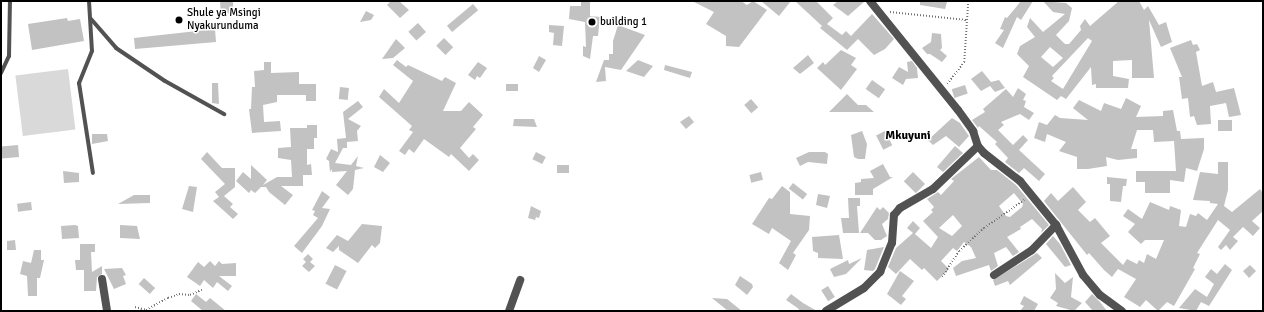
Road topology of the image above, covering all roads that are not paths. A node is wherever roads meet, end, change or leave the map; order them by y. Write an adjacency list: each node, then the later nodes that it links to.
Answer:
1 (10, 1): 5 (lane)
2 (89, 1): 4 (lane)
3 (870, 1): 7 (street)
4 (91, 19): 6 (lane); 8 (lane)
5 (1, 73)
6 (224, 114)
7 (978, 146): 9 (street); 15 (street)
8 (93, 173)
9 (1056, 225): 10 (street); 16 (street)
10 (994, 275)
11 (102, 279): 13 (street)
12 (520, 280): 14 (street)
13 (107, 311)
14 (509, 311)
15 (826, 311)
16 (1122, 311)

